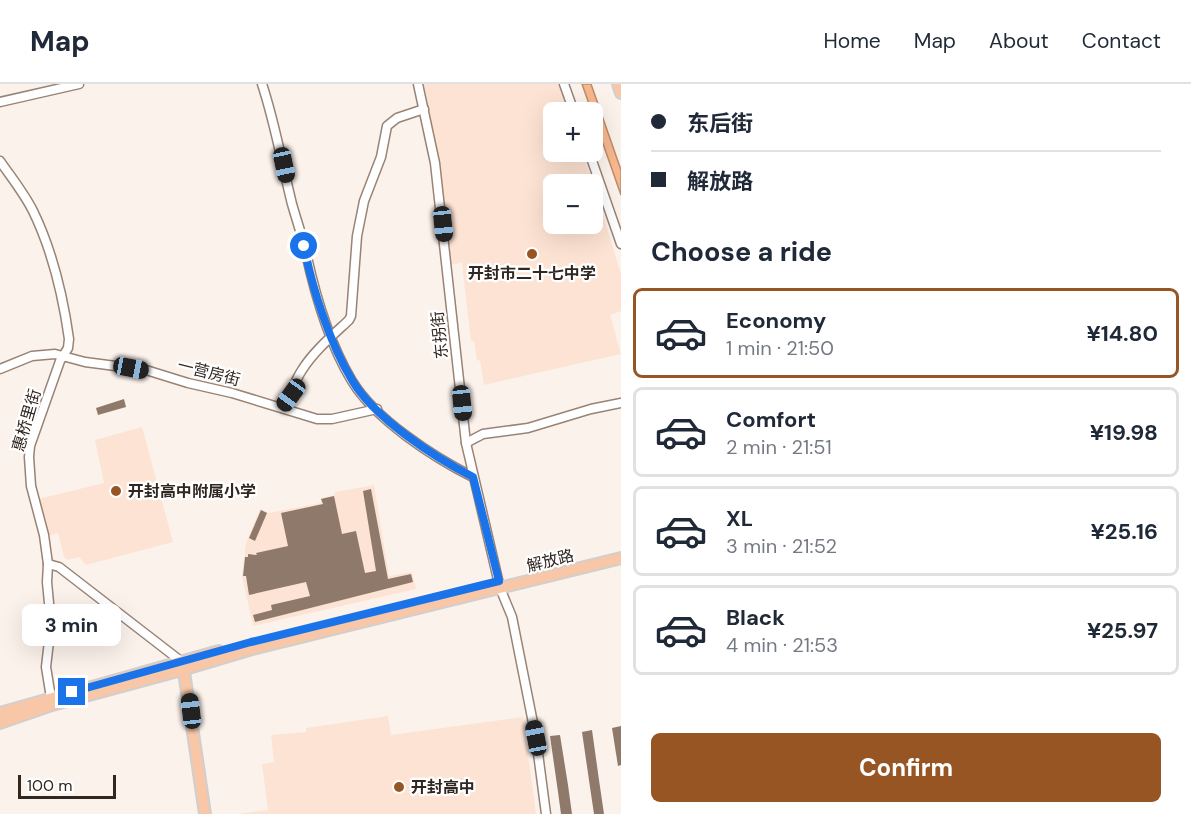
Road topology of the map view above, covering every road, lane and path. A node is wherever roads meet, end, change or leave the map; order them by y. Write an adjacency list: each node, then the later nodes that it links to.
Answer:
1 (80, 84): 7 (street)
2 (262, 84): 13 (street)
3 (418, 84): 9 (street, 东拐街)
4 (564, 84): 8 (street)
5 (618, 84): 6 (main road)
6 (621, 93)
7 (0, 102)
8 (570, 102)
9 (424, 109): 13 (street); 19 (street, 东拐街)
10 (0, 161): 14 (street, 惠桥里街)
11 (592, 162): 12 (street)
12 (621, 244)
13 (332, 336): 17 (street); 18 (street)
14 (63, 355): 15 (street, 一营房街); 17 (street, 一营房街); 23 (street, 惠桥里街)
15 (0, 369)
16 (621, 403): 19 (street)
17 (282, 408): 18 (street, 一营房街)
18 (376, 409): 20 (street)
19 (466, 443): 20 (street, 东拐街)
20 (473, 477): 24 (street, 东拐街)
21 (621, 550): 24 (main road, 解放路)
22 (621, 558): 24 (main road, 解放路)
23 (48, 564): 25 (street); 26 (street, 惠桥里街)
24 (500, 584): 25 (main road, 解放路); 30 (street, 东拐街)
25 (183, 666): 26 (main road, 解放路); 29 (main road)
26 (51, 701): 27 (main road, 解放路); 28 (main road, 解放路)
27 (0, 713)
28 (0, 723)
29 (205, 814)
30 (546, 814)

